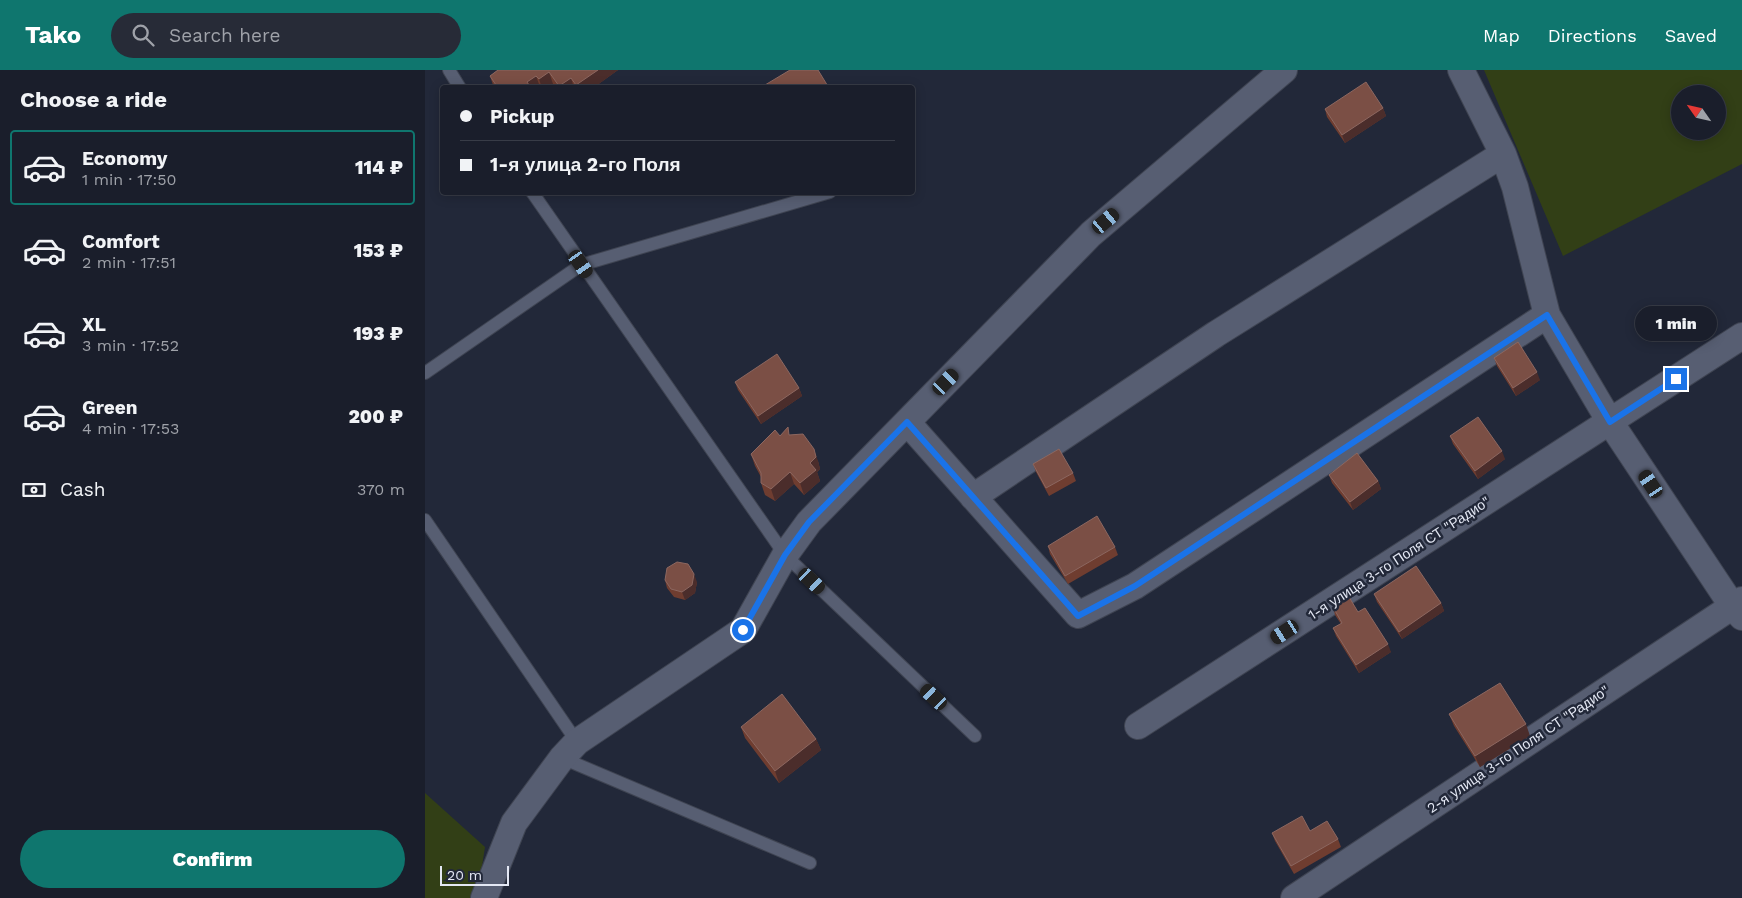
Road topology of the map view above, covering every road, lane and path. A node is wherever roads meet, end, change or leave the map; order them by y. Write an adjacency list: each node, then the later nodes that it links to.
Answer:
1 (449, 70): 4 (lane)
2 (1285, 70): 12 (street)
3 (1461, 70): 5 (street)
4 (459, 85)
5 (1503, 154): 9 (street); 14 (street)
6 (534, 195): 8 (lane)
7 (821, 195): 8 (lane)
8 (581, 264): 11 (lane); 16 (lane)
9 (1547, 315): 13 (street); 14 (street)
10 (1742, 336): 13 (street, 1-я улица 3-го Поля СТ "Радио")
11 (425, 373)
12 (907, 422): 14 (street); 16 (street)
13 (1610, 422): 17 (street); 18 (street, 1-я улица 3-го Поля СТ "Радио")
14 (973, 497)
15 (425, 520): 20 (lane)
16 (785, 555): 19 (lane); 20 (street)
17 (1739, 608): 23 (street, 2-я улица 3-го Поля СТ "Радио")
18 (1138, 726)
19 (975, 736)
20 (570, 750): 21 (lane); 22 (street)
21 (810, 863)
22 (484, 898)
23 (1294, 898)

